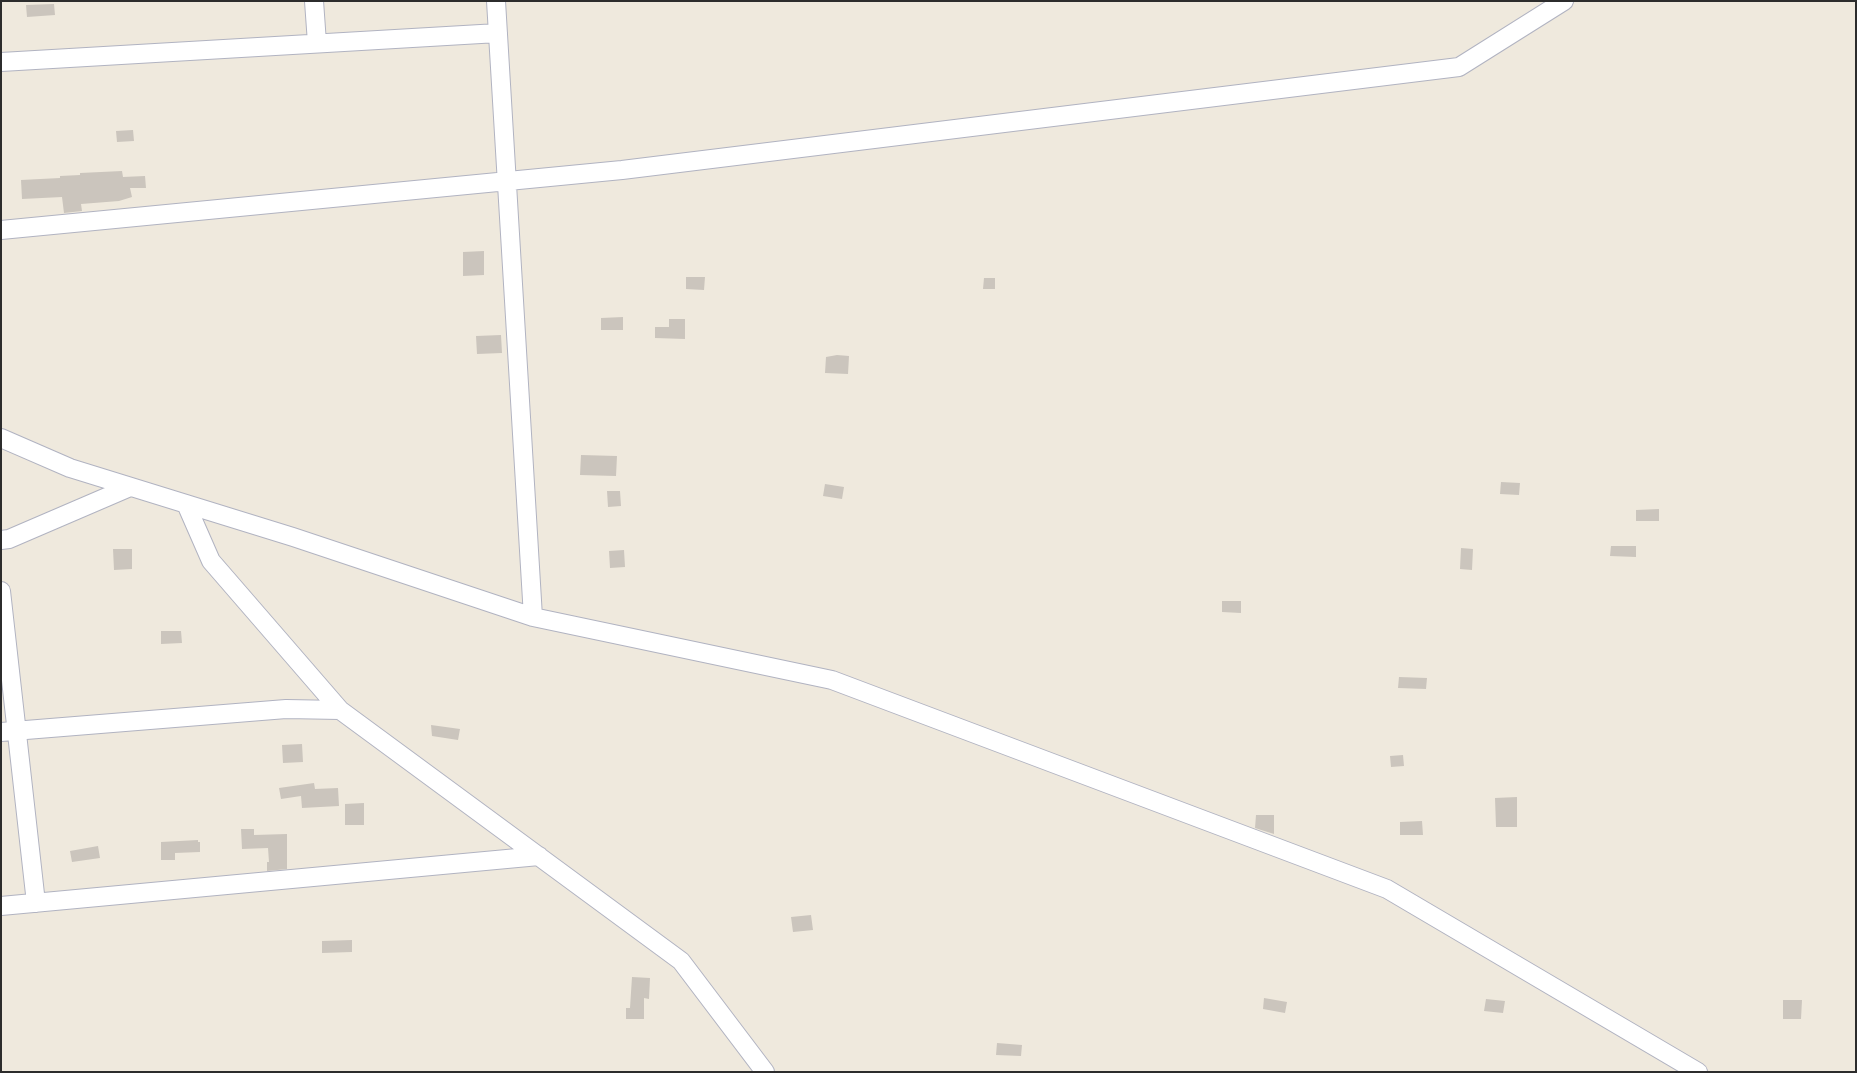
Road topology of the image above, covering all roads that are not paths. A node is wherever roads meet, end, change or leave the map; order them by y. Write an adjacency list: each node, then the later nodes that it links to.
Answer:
1 (314, 1): 5 (street)
2 (496, 1): 4 (street)
3 (1564, 1): 7 (street)
4 (498, 33): 5 (street); 7 (street)
5 (317, 43): 6 (street)
6 (1, 62)
7 (507, 181): 8 (street); 14 (street)
8 (1, 230)
9 (1, 438): 10 (street)
10 (130, 487): 11 (street); 12 (street)
11 (186, 504): 14 (street); 15 (street)
12 (1, 540)
13 (1, 590): 16 (street)
14 (533, 618): 21 (street)
15 (340, 710): 16 (street); 17 (street)
16 (9, 732): 18 (street)
17 (538, 856): 18 (street); 20 (street)
18 (36, 903): 19 (street)
19 (1, 906)
20 (765, 1072)
21 (1698, 1072)

